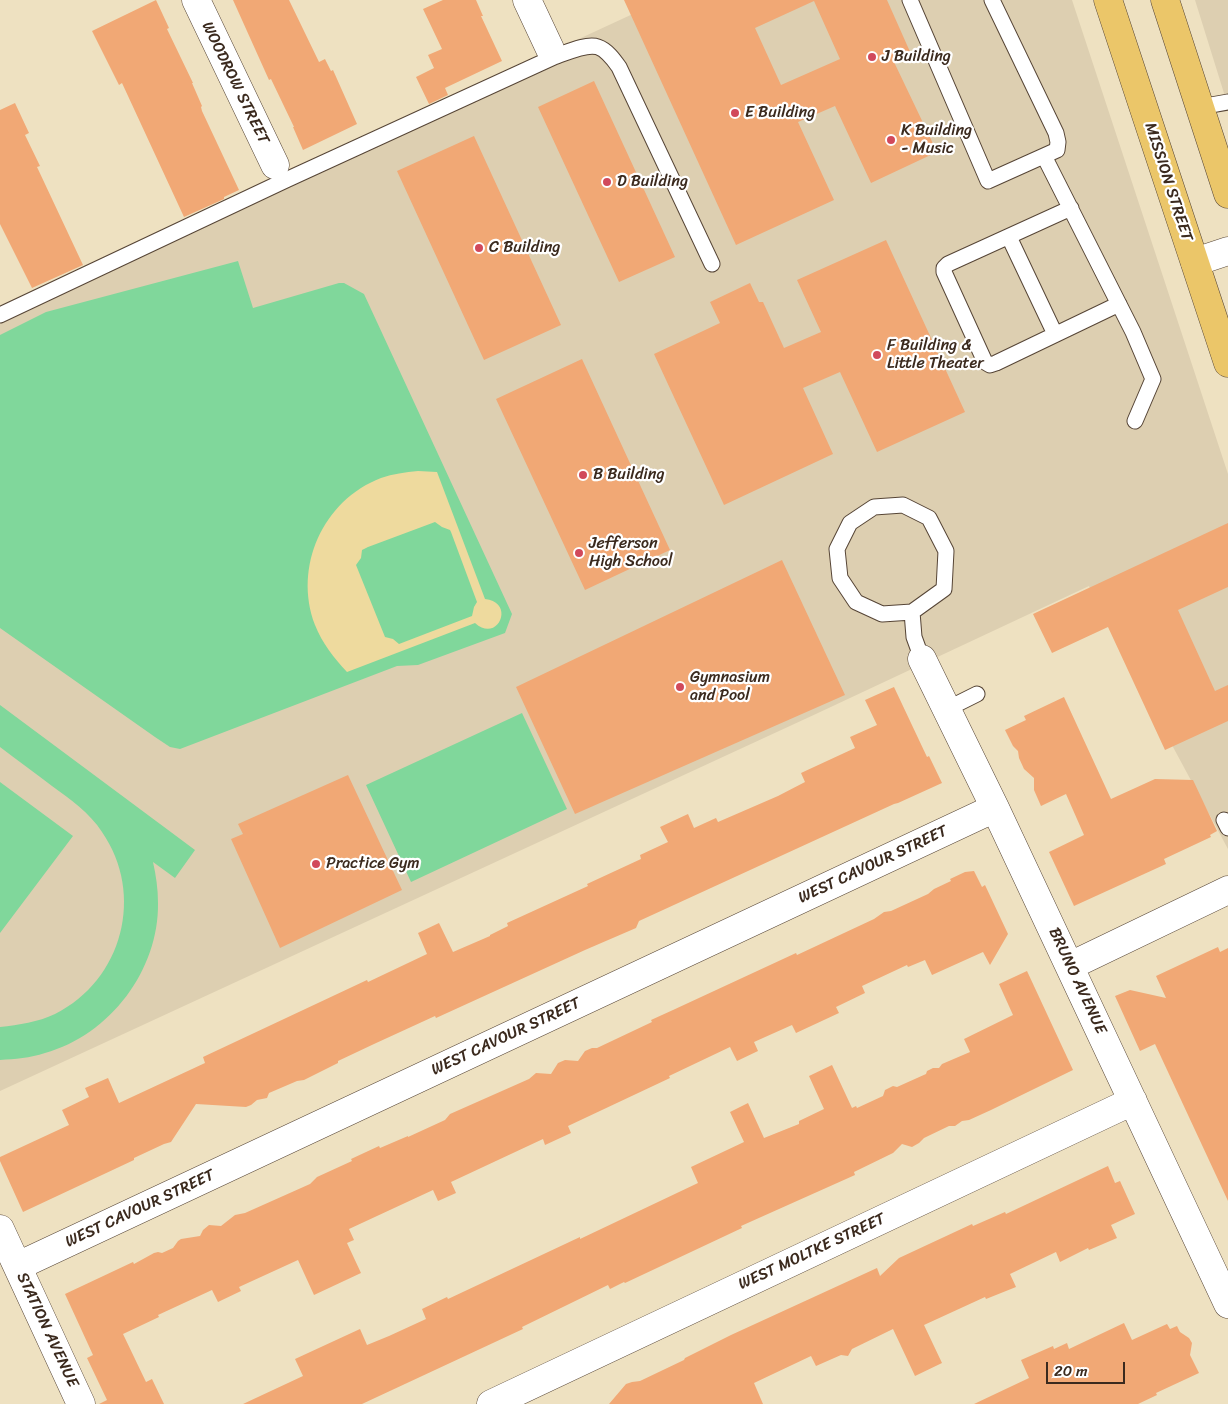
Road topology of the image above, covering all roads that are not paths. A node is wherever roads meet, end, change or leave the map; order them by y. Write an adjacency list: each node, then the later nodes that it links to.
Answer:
1 (196, 0): 11 (street, WOODROW STREET)
2 (527, 0): 7 (street)
3 (910, 0): 10 (lane)
4 (992, 0): 10 (lane)
5 (1108, 0): 16 (main road, MISSION STREET)
6 (1166, 0): 9 (main road)
7 (552, 53): 17 (lane); 19 (lane)
8 (1228, 102): 9 (lane)
9 (1200, 107): 12 (main road)
10 (1044, 156): 13 (lane)
11 (275, 165)
12 (1228, 194)
13 (1071, 208): 14 (lane); 18 (lane)
14 (1009, 237): 20 (lane); 20 (lane)
15 (1228, 251): 16 (street)
16 (1195, 262): 21 (main road, MISSION STREET)
17 (712, 264)
18 (1119, 304): 20 (lane); 22 (lane)
19 (0, 315)
20 (1055, 334)
21 (1228, 364)
22 (1135, 421)
23 (912, 612): 23 (lane); 24 (lane)
24 (922, 659): 26 (street, BRUNO AVENUE)
25 (978, 694): 26 (lane)
26 (947, 709): 27 (street, BRUNO AVENUE)
27 (995, 808): 29 (street, BRUNO AVENUE); 32 (street, WEST CAVOUR STREET)
28 (1228, 890): 29 (street)
29 (1070, 966): 30 (street, BRUNO AVENUE)
30 (1133, 1101): 33 (street, BRUNO AVENUE); 35 (street, WEST MOLTKE STREET)
31 (0, 1229): 32 (street, STATION AVENUE)
32 (18, 1266): 34 (street, STATION AVENUE)
33 (1228, 1304)
34 (82, 1404)
35 (491, 1404)

